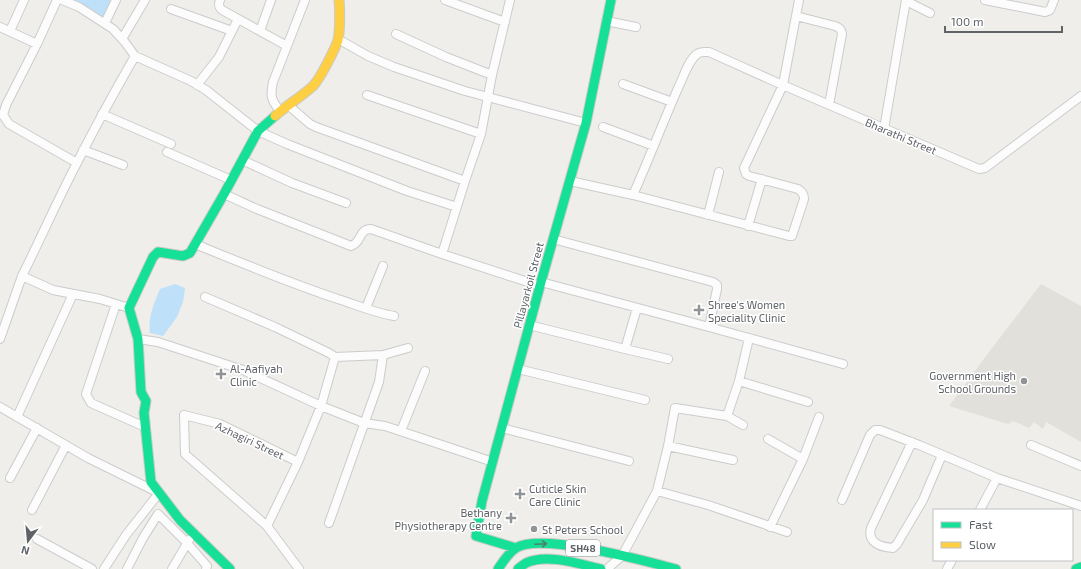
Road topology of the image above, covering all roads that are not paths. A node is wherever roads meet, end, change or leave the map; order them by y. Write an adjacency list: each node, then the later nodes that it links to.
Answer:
1 (24, 0): 26 (street)
2 (57, 0): 32 (street)
3 (62, 0): 23 (street)
4 (116, 0): 23 (street)
5 (145, 0): 30 (street)
6 (220, 0): 20 (street)
7 (270, 0): 28 (street)
8 (305, 0): 33 (street)
9 (339, 0): 31 (street)
10 (445, 0): 22 (street)
11 (510, 0): 22 (street)
12 (611, 0): 21 (street, Pillayarkoil Street)
13 (799, 0): 19 (street)
14 (985, 0): 15 (street)
15 (1054, 0)
16 (906, 1): 18 (street); 50 (street)
17 (171, 9): 27 (street)
18 (930, 13)
19 (796, 16): 38 (street); 44 (street)
20 (238, 19): 27 (street); 28 (street)
21 (606, 21): 25 (street); 48 (street, Pillayarkoil Street)
22 (505, 22): 35 (street)
23 (105, 23): 30 (street)
24 (0, 27): 26 (street)
25 (636, 27)
26 (10, 31): 32 (street)
27 (232, 31): 37 (street)
28 (260, 31): 33 (street)
29 (396, 34): 35 (street)
30 (122, 38): 34 (street)
31 (338, 39): 41 (street); 43 (street)
32 (37, 44): 47 (street)
33 (287, 46): 45 (street)
34 (135, 56): 37 (street); 46 (street)
35 (492, 75): 41 (street)
36 (623, 84): 42 (street)
37 (197, 85): 51 (street)
38 (783, 85): 42 (street, Bharathi Street); 44 (street, Bharathi Street); 61 (street)
39 (367, 95): 52 (street)
40 (1081, 96): 50 (street, Bharathi Street)
41 (487, 97): 48 (street); 52 (street)
42 (672, 102): 54 (street)
43 (288, 105): 45 (street); 63 (street)
44 (829, 105): 50 (street, Bharathi Street)
45 (280, 111): 51 (street)
46 (102, 114): 53 (street); 55 (street)
47 (2, 116): 58 (street)
48 (586, 122): 64 (street, Pillayarkoil Street)
49 (603, 127): 54 (street)
50 (884, 129)
51 (258, 131): 57 (street); 68 (street)
52 (481, 134): 63 (street)
53 (171, 144)
54 (654, 146): 66 (street)
55 (83, 150): 58 (street); 59 (street)
56 (167, 152): 62 (street)
57 (242, 160): 62 (street); 67 (street)
58 (77, 163): 75 (street)
59 (124, 165)
60 (719, 172): 69 (street)
61 (762, 179): 70 (street); 70 (street)
62 (230, 180): 65 (street)
63 (465, 181): 68 (street)
64 (570, 181): 66 (street); 71 (street, Pillayarkoil Street)
65 (224, 194): 72 (street); 73 (street)
66 (633, 196): 69 (street)
67 (346, 203)
68 (457, 207): 73 (street)
69 (708, 215): 70 (street)
70 (748, 226)
71 (554, 239): 76 (street, Pillayarkoil Street); 85 (street)
72 (195, 244): 80 (street); 81 (street)
73 (442, 254): 76 (street)
74 (383, 266): 81 (street)
75 (22, 276): 77 (street); 87 (street)
76 (541, 284): 82 (street); 84 (street, Pillayarkoil Street)
77 (73, 294): 79 (street); 103 (street)
78 (205, 297): 92 (street)
79 (116, 304): 80 (street); 107 (street)
80 (129, 308): 88 (street)
81 (366, 308): 83 (street)
82 (637, 308): 85 (street); 90 (street)
83 (394, 316)
84 (530, 325): 90 (street); 95 (street, Pillayarkoil Street)
85 (709, 327): 86 (street)
86 (749, 338): 94 (street); 97 (street)
87 (0, 339)
88 (138, 339): 100 (street); 107 (street)
89 (408, 348): 91 (street)
90 (625, 349): 93 (street)
91 (383, 355): 92 (street); 105 (street)
92 (335, 357): 100 (street)
93 (668, 359)
94 (843, 364)
95 (518, 369): 98 (street); 109 (street, Pillayarkoil Street)
96 (425, 371): 110 (street)
97 (739, 381): 99 (street); 102 (street)
98 (645, 400)
99 (808, 402)
100 (321, 406): 105 (street); 120 (street)
101 (0, 407): 103 (street)
102 (728, 416): 106 (street); 115 (street)
103 (17, 417): 108 (street)
104 (819, 417): 117 (street)
105 (364, 423): 110 (street); 133 (street)
106 (743, 425)
107 (146, 427): 126 (street)
108 (37, 428): 113 (street); 123 (street)
109 (502, 428): 119 (street); 121 (street, Pillayarkoil Street)
110 (401, 432): 121 (street)
111 (768, 439): 117 (street)
112 (912, 442): 116 (street); 116 (street); 127 (street)
113 (66, 445): 126 (street); 131 (street)
114 (1031, 445): 122 (street)
115 (668, 446): 118 (street); 125 (street)
116 (942, 455): 124 (street)
117 (803, 459): 135 (street)
118 (733, 460)
119 (629, 461)
120 (298, 462): 134 (street, Azhagiri Street); 134 (street, Azhagiri Street)
121 (493, 462): 140 (street, Pillayarkoil Street)
122 (1081, 466)
123 (10, 478)
124 (997, 478): 129 (street); 130 (street)
125 (657, 491): 135 (street); 141 (street)
126 (159, 493): 128 (street); 144 (street)
127 (842, 500)
128 (167, 503): 132 (street); 137 (street)
129 (1081, 506)
130 (981, 509)
131 (32, 510)
132 (158, 514): 139 (street); 145 (street)
133 (329, 523)
134 (267, 526): 149 (street, Azhagiri Street)
135 (770, 527): 136 (street)
136 (786, 532)
137 (193, 533): 139 (street); 148 (street)
138 (37, 539): 143 (street)
139 (187, 543): 146 (street); 147 (street)
140 (516, 548): 141 (street, SH48, one-way to 141); 150 (street)
141 (622, 556): 153 (street); 154 (street, SH48)
142 (1081, 567): 155 (street)
143 (92, 569)
144 (104, 569)
145 (127, 569)
146 (172, 569)
147 (206, 569)
148 (230, 569)
149 (299, 569)
150 (498, 569)
151 (518, 569): 152 (street, SH48)
152 (601, 569)
153 (607, 569)
154 (676, 569)
155 (1076, 569)

